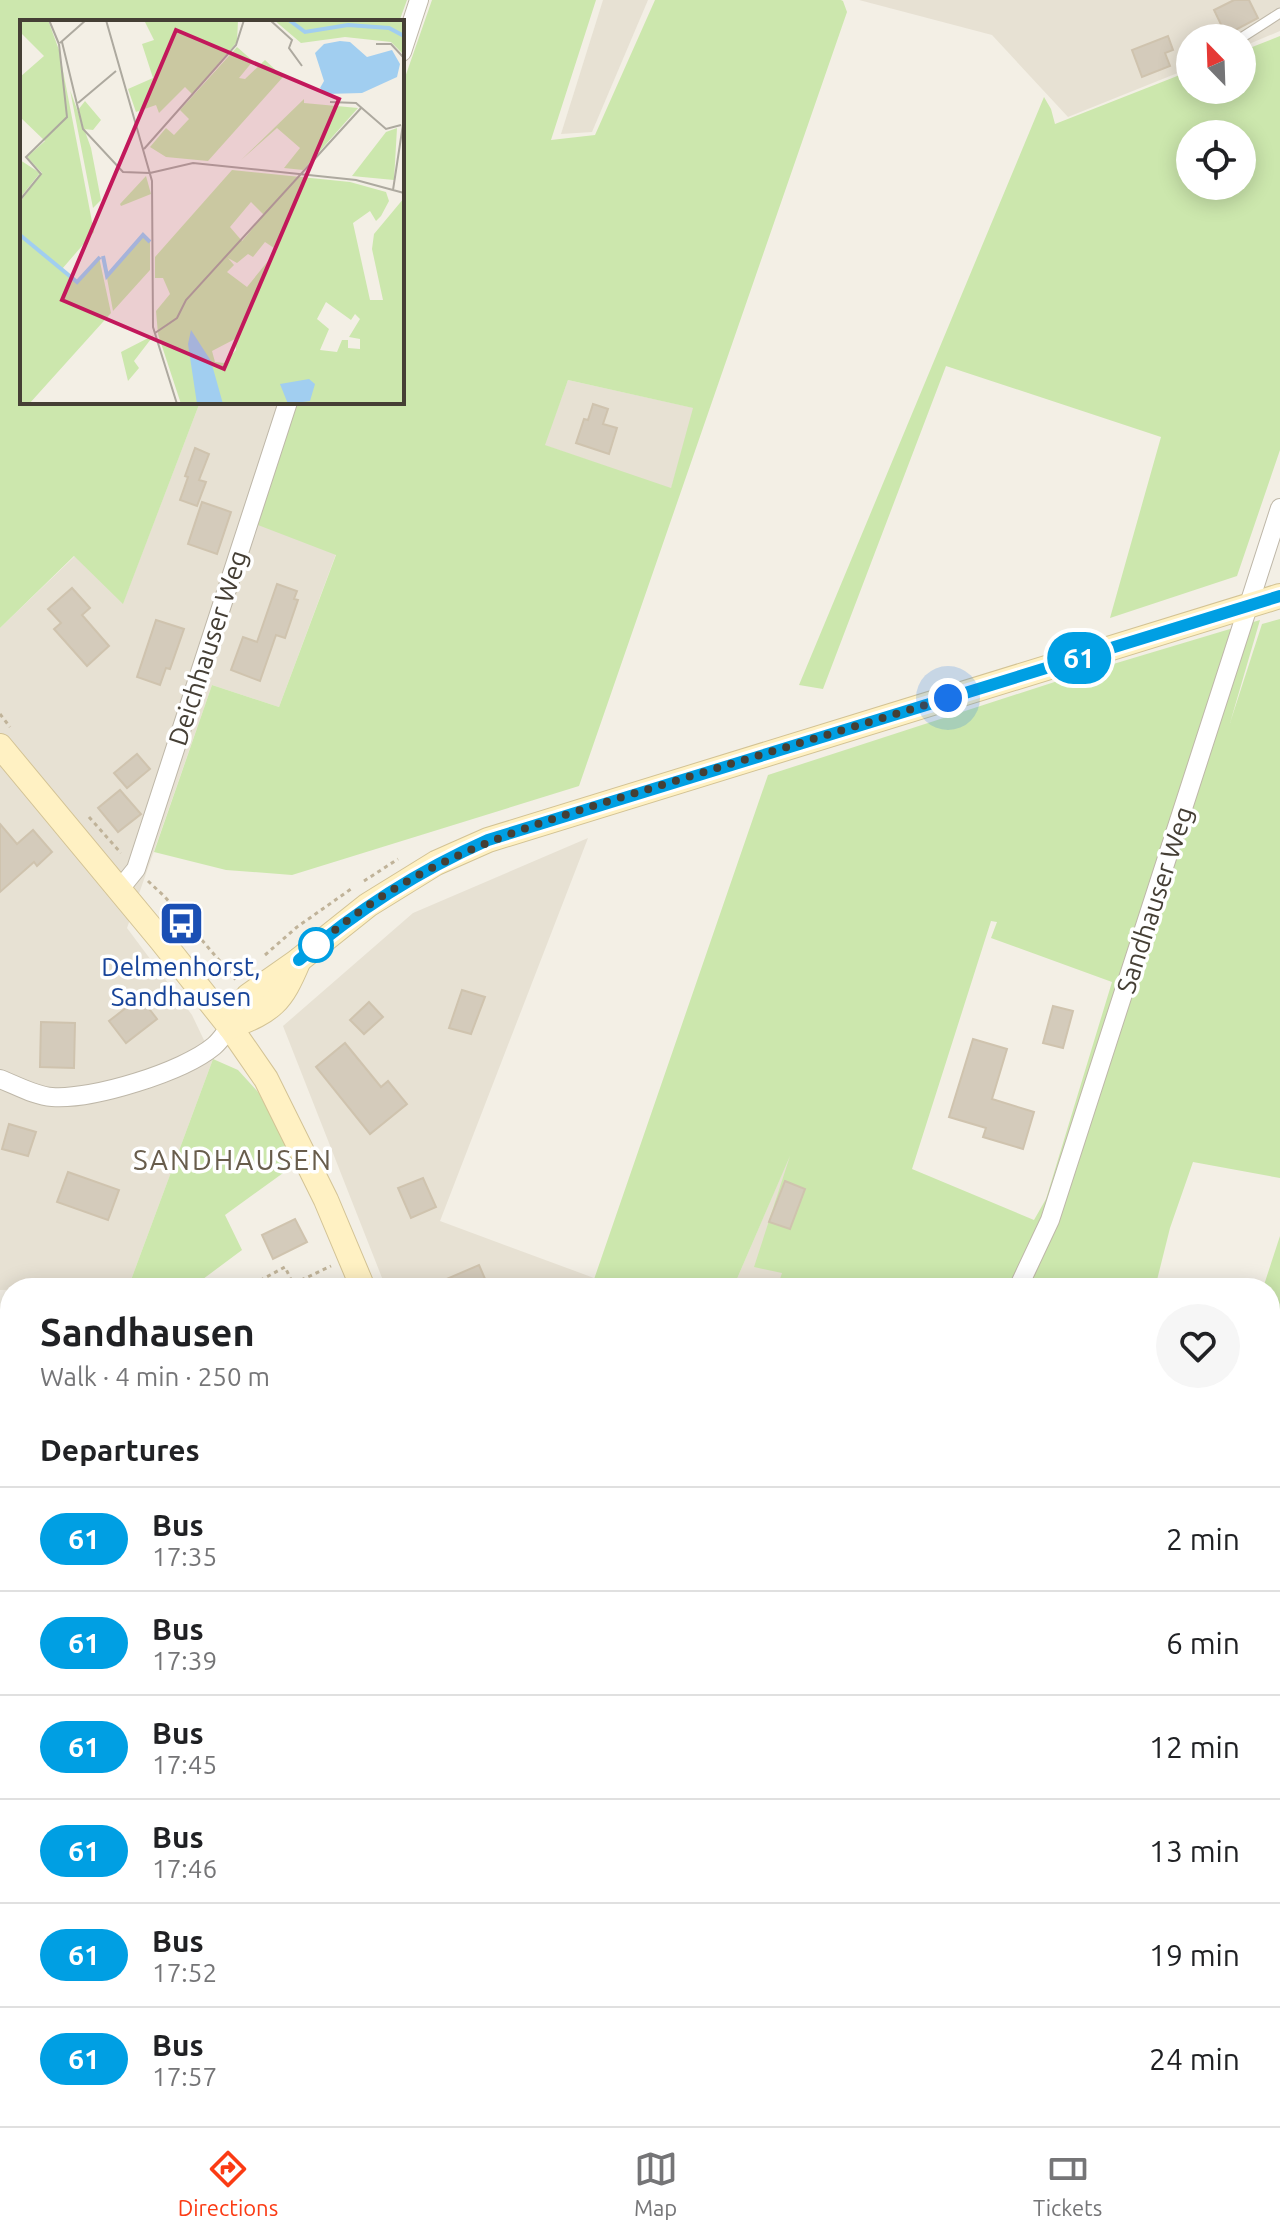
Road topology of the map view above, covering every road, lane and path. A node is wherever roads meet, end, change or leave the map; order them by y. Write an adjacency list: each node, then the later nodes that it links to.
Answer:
1 (419, 0): 4 (street)
2 (1280, 13): 3 (lane)
3 (1256, 28)
4 (404, 46)
5 (287, 404): 12 (street, Deichhauser Weg)
6 (1280, 508): 8 (street, Sandhauser Weg)
7 (1280, 596): 8 (main road)
8 (1248, 606): 17 (main road); 24 (street, Sandhauser Weg)
9 (0, 714): 10 (path)
10 (5, 748): 13 (main road)
11 (84, 811): 12 (path)
12 (136, 869): 13 (street, Deichhauser Weg); 16 (path)
13 (119, 890): 17 (main road)
14 (345, 893): 15 (path)
15 (265, 956)
16 (257, 964)
17 (230, 1027): 18 (street); 19 (main road)
18 (0, 1079)
19 (350, 1257): 22 (path); 23 (main road)
20 (265, 1278): 21 (path)
21 (290, 1278)
22 (306, 1278)
23 (359, 1278)
24 (1023, 1278)

